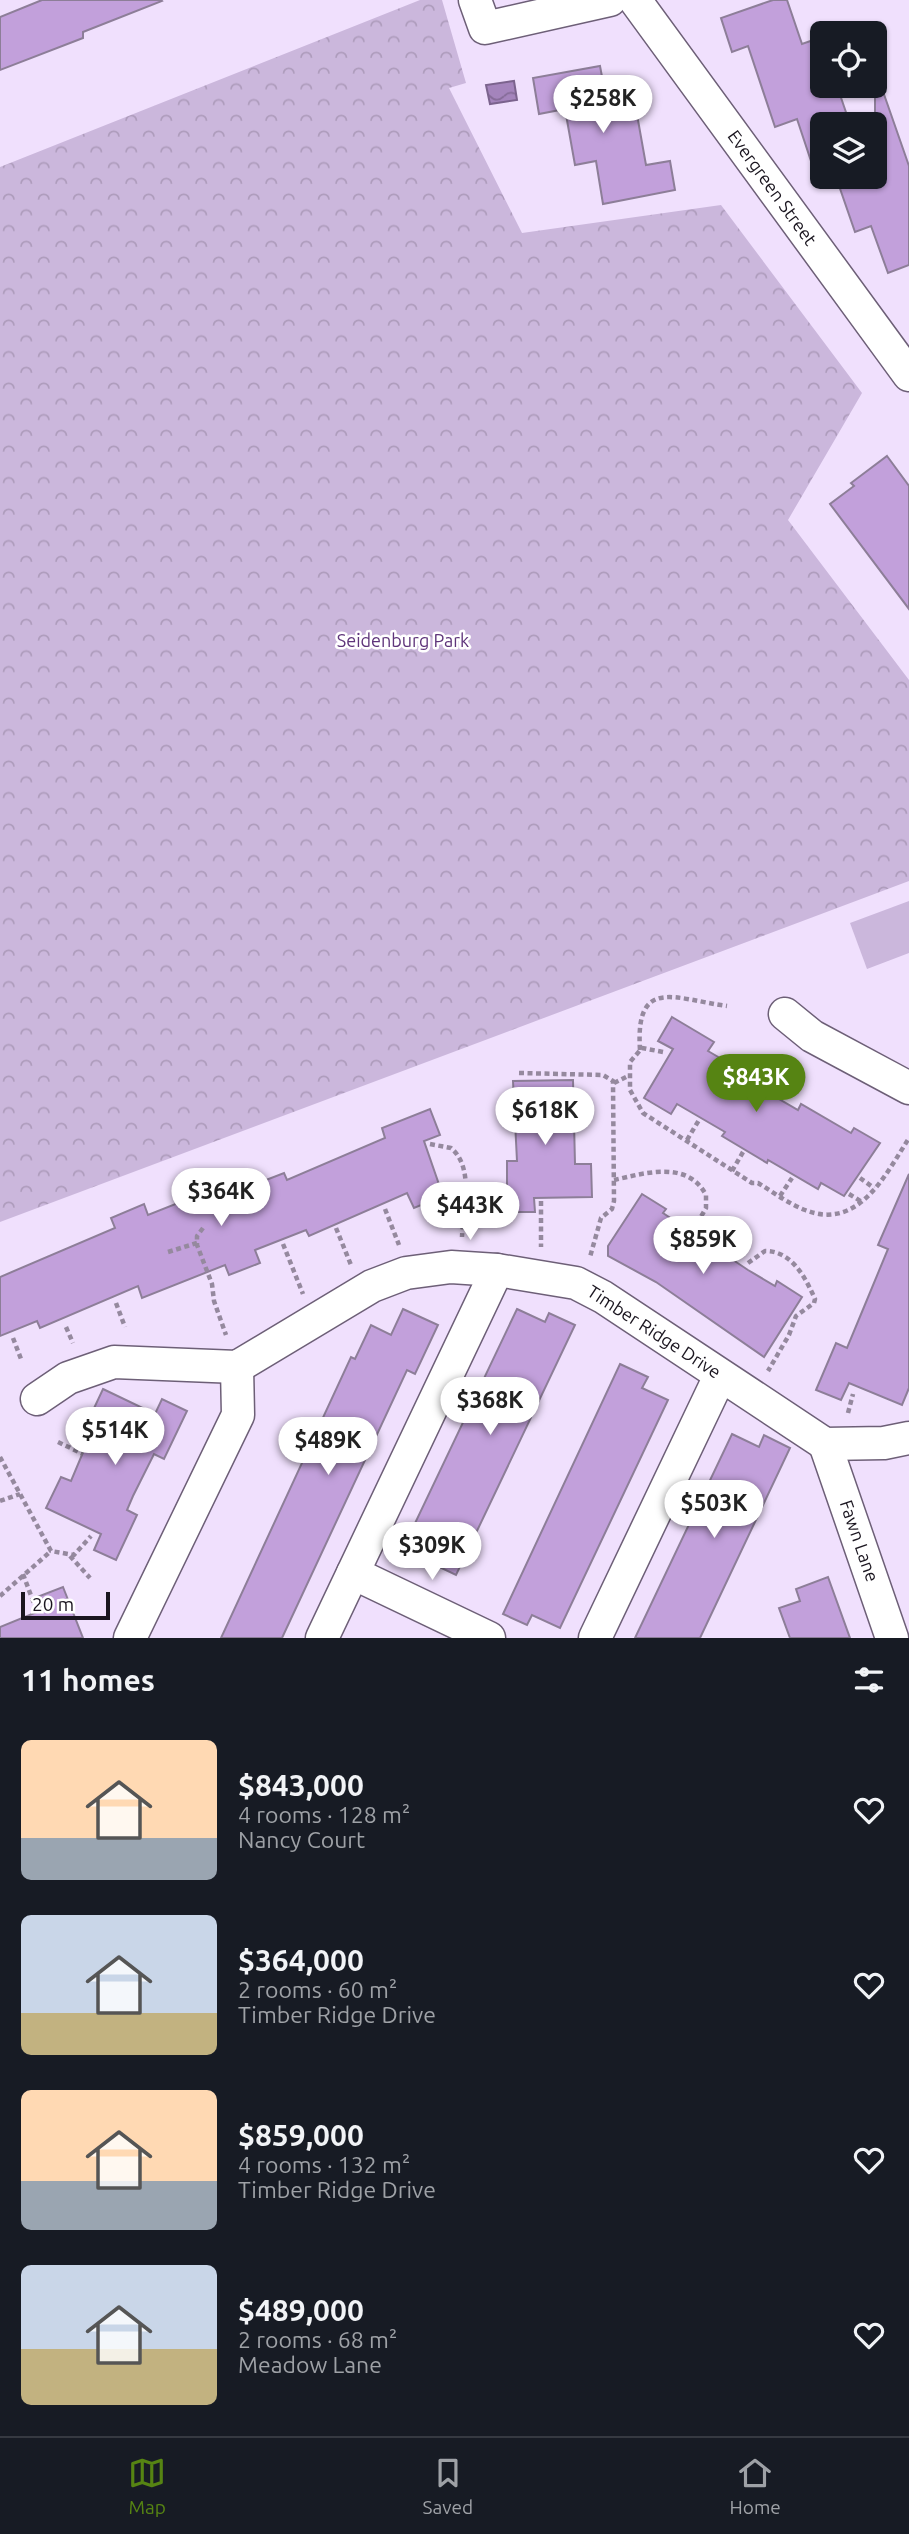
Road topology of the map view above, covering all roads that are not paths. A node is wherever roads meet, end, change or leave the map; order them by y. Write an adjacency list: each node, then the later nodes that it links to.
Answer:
1 (610, 0): 3 (street)
2 (635, 0): 4 (street, Evergreen Street)
3 (480, 14)
4 (909, 375)
5 (785, 1014): 6 (street)
6 (909, 1088)
7 (497, 1270): 8 (street, Timber Ridge Drive); 9 (street, Timber Ridge Drive); 13 (street)
8 (237, 1367): 10 (street); 14 (street)
9 (720, 1376): 12 (street, Timber Ridge Drive); 17 (street)
10 (37, 1399)
11 (909, 1438): 12 (street)
12 (825, 1444): 18 (street, Fawn Lane)
13 (353, 1573): 15 (street); 16 (street)
14 (130, 1638)
15 (322, 1638)
16 (489, 1638)
17 (595, 1638)
18 (892, 1638)

